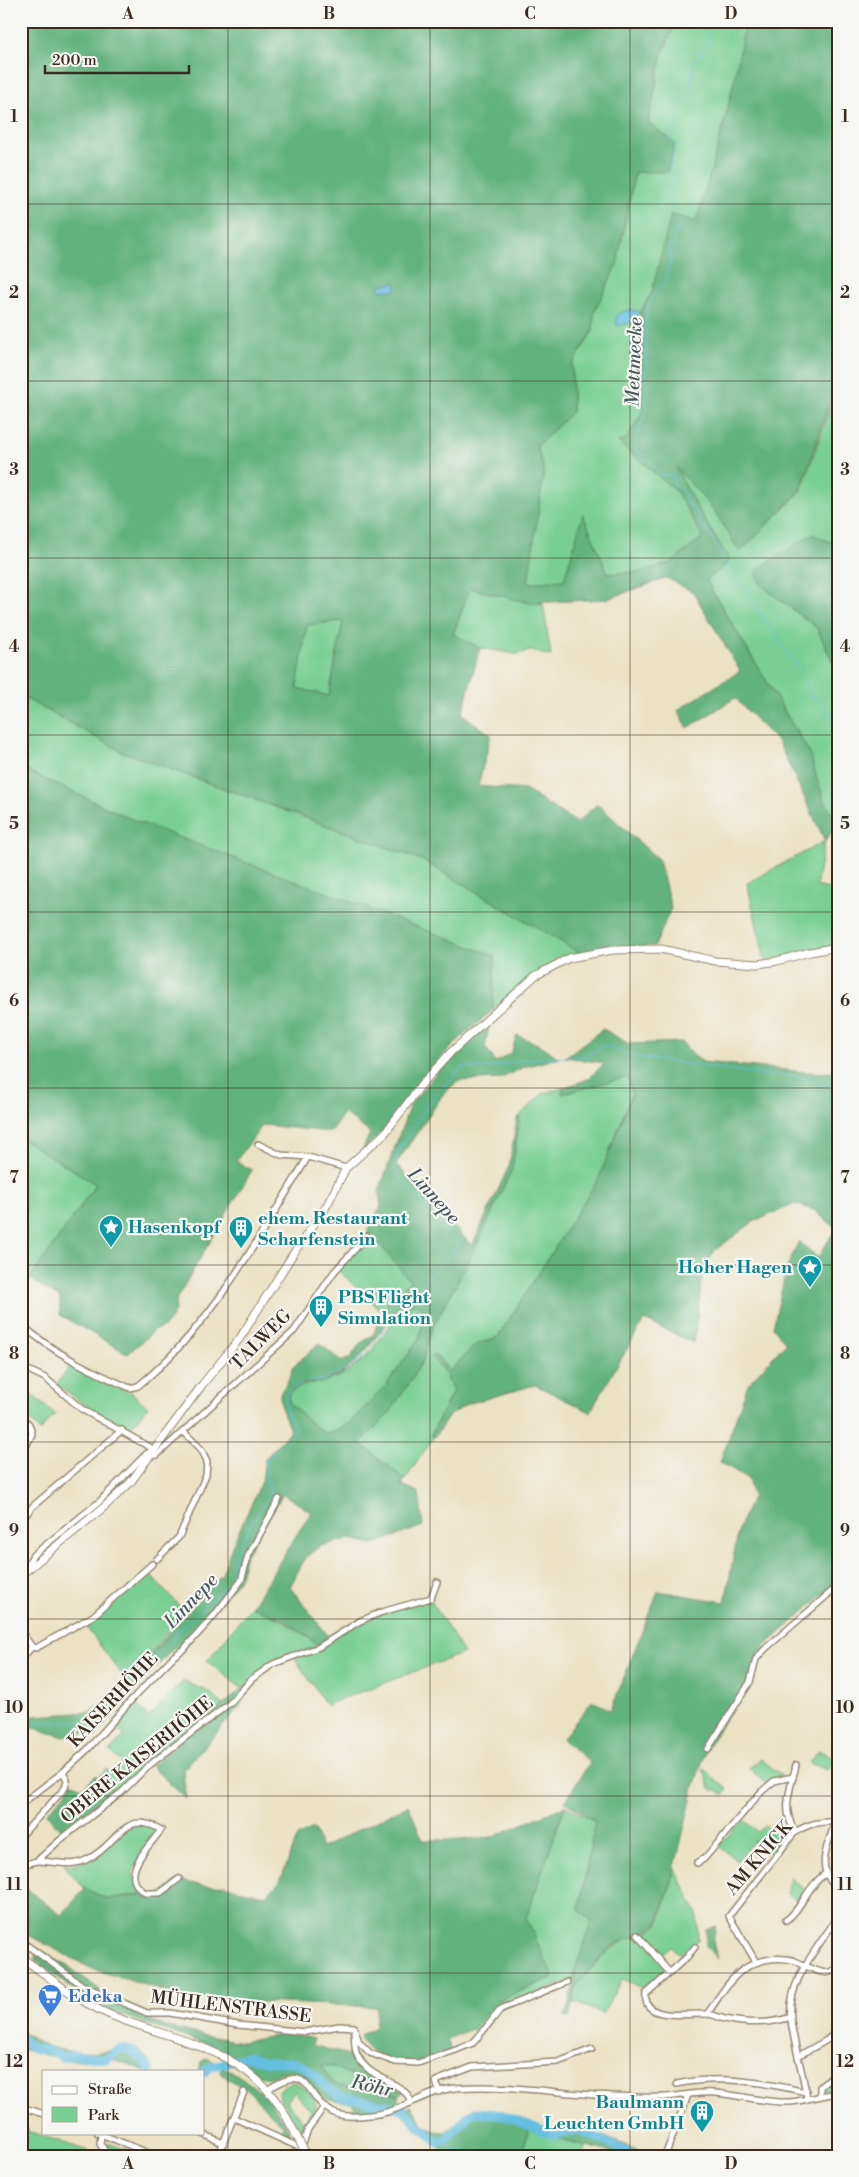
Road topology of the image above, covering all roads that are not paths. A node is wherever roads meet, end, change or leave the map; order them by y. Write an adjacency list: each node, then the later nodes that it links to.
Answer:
1 (838, 948): 4 (main road)
2 (258, 1144): 3 (street)
3 (308, 1157): 4 (street); 8 (street)
4 (346, 1168): 13 (main road)
5 (367, 1236): 12 (street, TALWEG)
6 (21, 1289): 7 (street)
7 (21, 1297)
8 (21, 1324)
9 (22, 1367): 11 (street)
10 (21, 1418): 14 (street)
11 (122, 1430): 13 (street); 16 (street)
12 (184, 1432): 13 (street, TALWEG); 17 (street)
13 (153, 1453): 19 (main road)
14 (21, 1457)
15 (279, 1499): 27 (street, KAISERHÖHE)
16 (21, 1521)
17 (157, 1559)
18 (152, 1564): 23 (street)
19 (24, 1573)
20 (437, 1582): 35 (street, OBERE KAISERHÖHE)
21 (838, 1586): 25 (street)
22 (21, 1631): 23 (street)
23 (32, 1647): 24 (street)
24 (21, 1659)
25 (708, 1749)
26 (796, 1765): 28 (street)
27 (63, 1772): 29 (street, KAISERHÖHE); 30 (street, KAISERHÖHE)
28 (793, 1777): 33 (street); 36 (street)
29 (21, 1804)
30 (43, 1813): 34 (street, OBERE KAISERHÖHE)
31 (838, 1815): 32 (street)
32 (836, 1822): 33 (street, AM KNICK); 38 (street)
33 (795, 1832): 47 (street, AM KNICK)
34 (21, 1836)
35 (38, 1860): 37 (street, OBERE KAISERHÖHE); 39 (street, OBERE KAISERHÖHE)
36 (697, 1863)
37 (21, 1866)
38 (825, 1874): 40 (street); 42 (street)
39 (179, 1879)
40 (838, 1887)
41 (838, 1916): 48 (street)
42 (786, 1920)
43 (637, 1936): 50 (street)
44 (21, 1941): 54 (street, MÜHLENSTRASSE)
45 (695, 1947): 50 (street)
46 (21, 1957): 60 (main road)
47 (756, 1962): 48 (street); 52 (street)
48 (806, 1966): 49 (street); 53 (street)
49 (838, 1967)
50 (670, 1973): 52 (street)
51 (567, 1982): 54 (street)
52 (707, 2014): 53 (street)
53 (791, 2018): 57 (street)
54 (354, 2027): 68 (street)
55 (838, 2030): 57 (street)
56 (592, 2049): 62 (street)
57 (798, 2056): 63 (street)
58 (838, 2071): 66 (street)
59 (677, 2084): 63 (street)
60 (267, 2090): 70 (street); 83 (main road, bridge)
61 (244, 2092): 72 (street)
62 (439, 2092): 65 (street); 68 (street)
63 (806, 2092): 67 (street)
64 (838, 2093): 66 (street)
65 (688, 2095): 67 (street); 84 (street)
66 (820, 2095): 67 (street)
67 (807, 2099)
68 (409, 2103): 70 (street)
69 (21, 2107): 71 (street)
70 (324, 2107): 78 (street)
71 (42, 2113)
72 (234, 2118): 77 (street); 78 (street)
73 (28, 2129): 76 (street)
74 (100, 2134): 79 (street); 80 (street)
75 (203, 2134): 77 (street)
76 (21, 2139)
77 (223, 2142): 81 (street)
78 (301, 2148): 82 (street)
79 (108, 2156)
80 (156, 2156)
81 (218, 2156)
82 (299, 2156)
83 (308, 2156)
84 (665, 2156)

